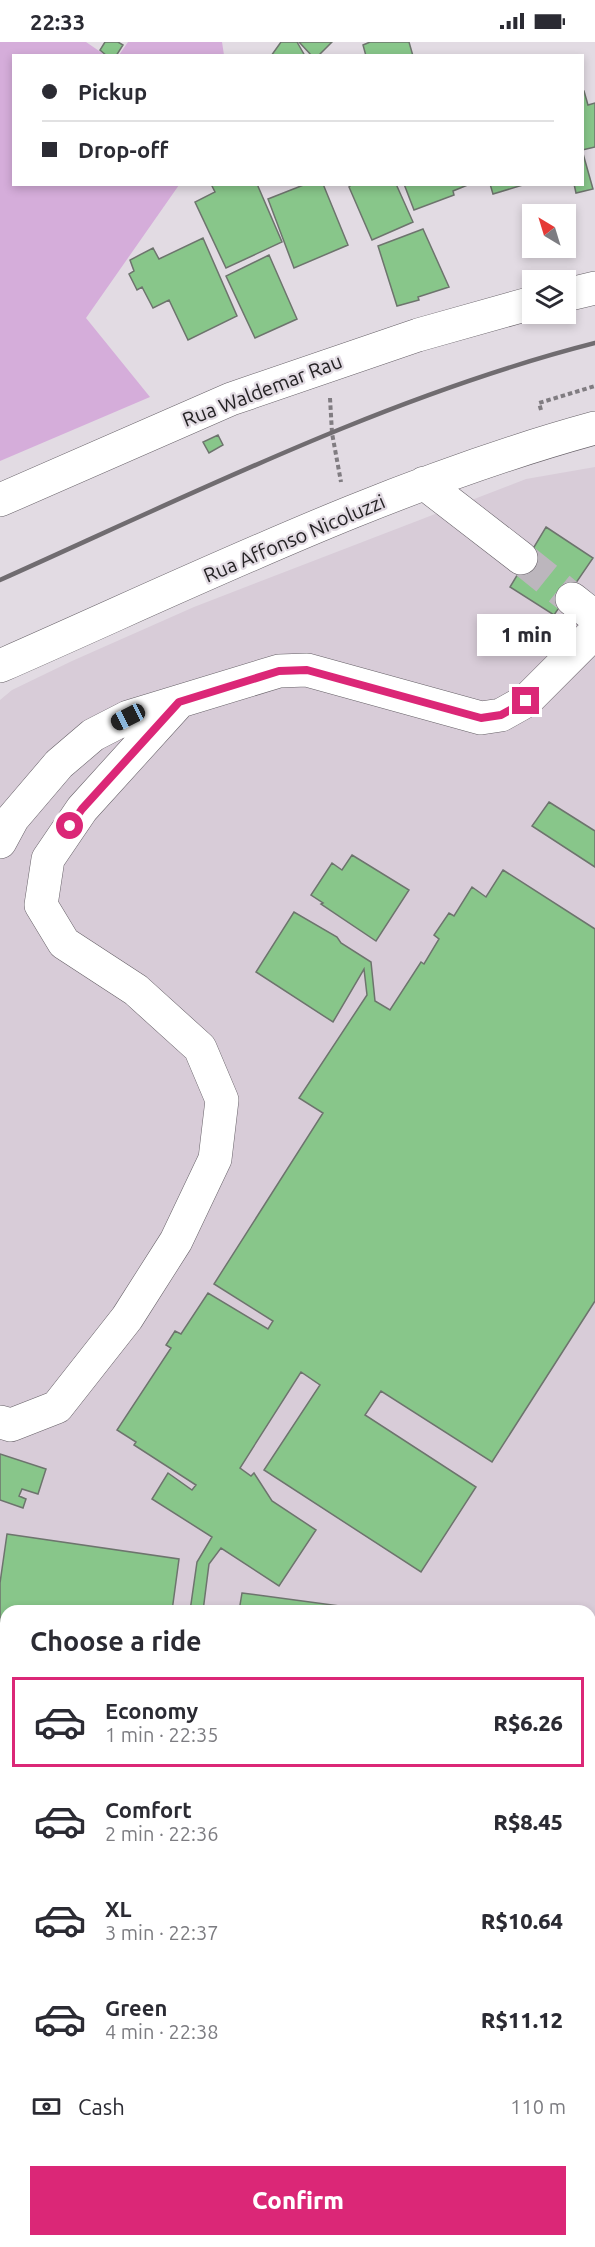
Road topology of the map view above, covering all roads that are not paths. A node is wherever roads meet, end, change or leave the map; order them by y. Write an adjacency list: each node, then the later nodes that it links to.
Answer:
1 (595, 288): 2 (street)
2 (576, 293)
3 (522, 306): 6 (street, Rua Waldemar Rau)
4 (595, 428): 5 (street, Rua Affonso Nicoluzzi)
5 (424, 483): 7 (street); 9 (street, Rua Affonso Nicoluzzi)
6 (0, 500)
7 (521, 558)
8 (595, 632): 10 (street)
9 (0, 666)
10 (179, 702): 11 (street); 12 (street)
11 (0, 842)
12 (0, 1422)

